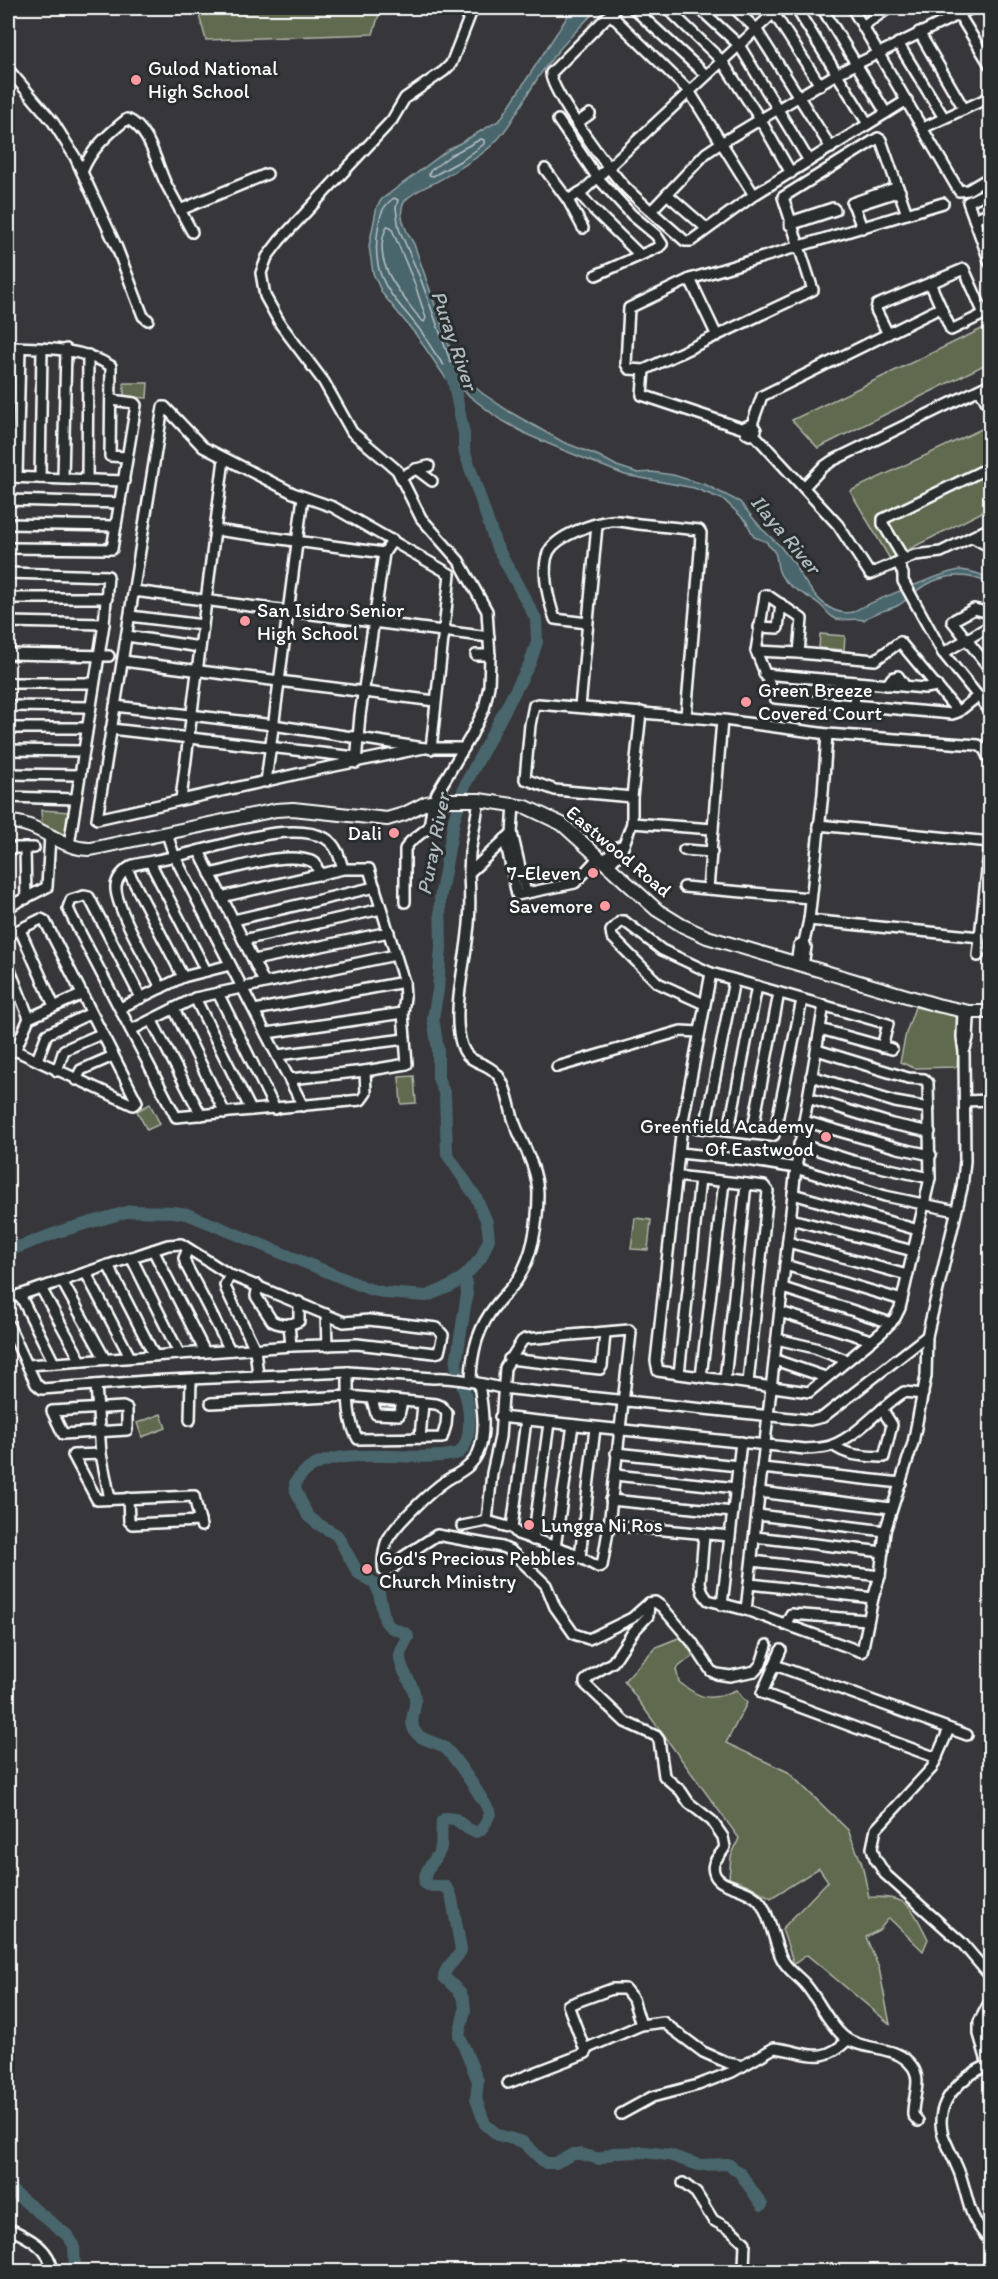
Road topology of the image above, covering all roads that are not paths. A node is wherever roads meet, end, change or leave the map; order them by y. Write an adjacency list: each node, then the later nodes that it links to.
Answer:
1 (473, 8): 96 (street)
2 (633, 8): 25 (street)
3 (667, 8): 20 (street)
4 (699, 8): 18 (street)
5 (734, 8): 15 (street)
6 (796, 8): 24 (street)
7 (822, 8): 21 (street)
8 (852, 8): 14 (street)
9 (889, 8): 14 (street)
10 (972, 8): 13 (street)
11 (773, 9): 15 (street); 26 (street)
12 (613, 11): 27 (street); 38 (street)
13 (957, 11): 16 (street); 22 (street)
14 (864, 25): 19 (street)
15 (756, 29): 18 (street); 28 (street)
16 (919, 32): 17 (street); 32 (street)
17 (898, 43): 19 (street); 35 (street)
18 (739, 45): 20 (street); 31 (street)
19 (878, 52): 21 (street); 30 (street)
20 (722, 61): 25 (street); 36 (street)
21 (857, 63): 24 (street); 33 (street)
22 (990, 66)
23 (8, 69): 46 (street)
24 (838, 73): 26 (street); 39 (street)
25 (706, 75): 27 (street)
26 (820, 85): 28 (street)
27 (689, 91): 41 (street); 44 (street)
28 (799, 97): 31 (street); 42 (street)
29 (990, 97): 32 (street)
30 (907, 100): 33 (street); 40 (street)
31 (779, 109): 36 (street); 43 (street)
32 (964, 109): 35 (street)
33 (886, 113): 39 (street)
34 (590, 114): 38 (street)
35 (944, 118): 40 (street)
36 (760, 119): 41 (street); 47 (street)
37 (558, 120): 49 (street)
38 (577, 123): 44 (street)
39 (868, 124): 42 (street)
40 (922, 128): 50 (street)
41 (721, 142): 54 (street); 55 (street)
42 (831, 148): 43 (street)
43 (809, 161): 47 (street)
44 (608, 167): 49 (street); 59 (street)
45 (545, 169): 56 (street)
46 (82, 172): 58 (street); 76 (street)
47 (791, 173): 55 (street)
48 (267, 174): 58 (street)
49 (597, 177): 53 (street); 70 (street)
50 (990, 177)
51 (899, 189): 61 (street); 65 (street); 69 (street)
52 (990, 191): 62 (street)
53 (579, 193): 56 (street); 70 (street)
54 (667, 194): 59 (street); 64 (street)
55 (754, 195): 64 (street)
56 (568, 200): 63 (street)
57 (943, 203): 61 (street)
58 (180, 210): 66 (street)
59 (651, 211): 64 (street)
60 (990, 212): 62 (street)
61 (907, 214): 65 (street)
62 (974, 219): 68 (street)
63 (583, 228)
64 (706, 228)
65 (862, 228): 69 (street)
66 (192, 232)
67 (990, 233): 68 (street)
68 (981, 237): 71 (street)
69 (798, 247): 73 (street); 78 (street)
70 (640, 255): 72 (street)
71 (989, 257)
72 (596, 275)
73 (690, 279): 78 (street); 84 (street)
74 (930, 283): 75 (street); 75 (street); 77 (street)
75 (940, 308): 77 (street)
76 (148, 320)
77 (888, 334): 89 (street)
78 (717, 336): 84 (street)
79 (8, 347): 80 (street)
80 (20, 348): 81 (street); 95 (street)
81 (42, 349): 82 (street); 97 (street)
82 (66, 349): 83 (street); 98 (street)
83 (88, 356): 87 (street); 99 (street)
84 (644, 370): 89 (street)
85 (990, 384): 86 (street)
86 (980, 390): 88 (street); 102 (street)
87 (112, 400): 90 (street); 90 (street)
88 (990, 408)
89 (750, 429): 102 (street)
90 (127, 457): 100 (street)
91 (224, 459): 103 (street); 110 (street); 119 (street)
92 (429, 466): 94 (street)
93 (990, 467): 117 (street)
94 (416, 469): 96 (street); 101 (street)
95 (12, 477): 97 (street)
96 (400, 477): 136 (street)
97 (40, 478): 98 (street)
98 (63, 478): 99 (street)
99 (87, 479): 100 (street)
100 (124, 481): 105 (street)
101 (432, 481)
102 (804, 487): 117 (street)
103 (303, 497): 112 (street); 113 (street)
104 (8, 500): 105 (street)
105 (120, 503): 108 (street)
106 (8, 524): 108 (street)
107 (597, 525): 129 (street); 129 (street); 168 (street)
108 (116, 526): 115 (street)
109 (990, 528): 111 (street)
110 (215, 530): 112 (street); 122 (street)
111 (972, 537): 114 (street); 117 (street)
112 (296, 540): 116 (street); 124 (street)
113 (393, 540): 116 (street); 134 (street)
114 (990, 547)
115 (8, 548)
116 (384, 553): 128 (street)
117 (897, 562): 141 (street)
118 (8, 573): 121 (street)
119 (134, 591): 122 (street); 126 (street)
120 (8, 598): 121 (street)
121 (107, 598): 130 (street)
122 (206, 600): 124 (street); 131 (street)
123 (781, 604): 133 (street); 133 (street); 140 (street)
124 (287, 612): 128 (street); 151 (street)
125 (990, 613): 137 (street)
126 (130, 616): 131 (street); 135 (street)
127 (8, 622): 130 (street)
128 (374, 622): 134 (street); 156 (street)
129 (587, 623): 163 (street)
130 (104, 624): 143 (street)
131 (203, 625): 138 (street)
132 (990, 626): 137 (street)
133 (759, 627): 139 (street)
134 (445, 630): 136 (street); 158 (street)
135 (127, 636): 138 (street); 147 (street)
136 (489, 637): 145 (street)
137 (967, 640): 141 (street); 148 (street)
138 (200, 647): 149 (street)
139 (756, 651): 140 (street); 150 (street)
140 (799, 653): 155 (street)
141 (943, 653): 157 (street)
142 (8, 654): 143 (street)
143 (98, 655): 146 (street); 154 (street)
144 (476, 655): 145 (street)
145 (490, 655): 179 (street)
146 (109, 656)
147 (123, 661): 149 (street); 160 (street)
148 (990, 669)
149 (198, 670): 151 (street); 167 (street)
150 (764, 674): 153 (street); 161 (street)
151 (279, 680): 156 (street); 170 (street)
152 (8, 682): 154 (street)
153 (856, 682): 155 (street); 161 (street)
154 (94, 683): 162 (street)
155 (937, 686): 166 (street)
156 (363, 691): 158 (street); 175 (street)
157 (978, 696): 164 (street); 166 (street)
158 (435, 701): 178 (street)
159 (8, 706): 162 (street)
160 (115, 706): 167 (street); 173 (street)
161 (854, 706): 166 (street)
162 (90, 707): 172 (street)
163 (580, 707): 165 (street); 187 (street)
164 (990, 711)
165 (641, 712): 168 (street); 187 (street)
166 (957, 712)
167 (192, 715): 170 (street); 176 (street)
168 (686, 716): 169 (street)
169 (722, 720): 174 (street); 197 (street)
170 (273, 725): 175 (street); 177 (street)
171 (8, 728): 172 (street)
172 (87, 728): 181 (street)
173 (111, 729): 176 (street); 190 (street)
174 (827, 734): 183 (street); 196 (street)
175 (358, 737): 178 (street); 182 (street)
176 (189, 738): 177 (street); 190 (street)
177 (270, 747): 182 (street); 186 (street)
178 (428, 748): 179 (street); 182 (street)
179 (464, 748): 191 (street)
180 (8, 750): 181 (street)
181 (83, 751): 185 (street)
182 (356, 760): 186 (street)
183 (990, 761)
184 (8, 774): 185 (street)
185 (80, 775): 189 (street)
186 (266, 782): 190 (street)
187 (632, 796): 195 (street)
188 (8, 797): 189 (street)
189 (76, 799): 202 (street)
190 (181, 799)
191 (438, 800): 192 (main road, Eastwood Road); 198 (main road, Eastwood Road); 221 (street)
192 (478, 800): 193 (main road, Eastwood Road); 212 (street)
193 (514, 804): 200 (street); 208 (main road, Eastwood Road)
194 (8, 822): 199 (main road, Eastwood Road)
195 (632, 823): 197 (street); 208 (street)
196 (818, 825): 201 (street); 219 (street)
197 (713, 829): 206 (street)
198 (166, 834): 202 (main road, Eastwood Road); 207 (street)
199 (50, 835): 202 (main road, Eastwood Road); 220 (street)
200 (509, 836): 208 (street); 212 (street)
201 (990, 842): 229 (street)
202 (69, 845)
203 (8, 848): 220 (street)
204 (199, 850): 207 (street); 211 (street); 213 (street)
205 (684, 850): 206 (street)
206 (712, 852): 217 (street)
207 (174, 855): 209 (street); 236 (street)
208 (604, 861): 234 (main road, Eastwood Road)
209 (150, 862): 210 (street); 237 (street)
210 (127, 869): 239 (street); 245 (street)
211 (343, 869): 214 (street); 215 (street)
212 (469, 873): 359 (street)
213 (210, 874): 214 (street); 218 (street)
214 (320, 875): 218 (street)
215 (375, 887): 223 (street); 224 (street)
216 (684, 887): 217 (street)
217 (708, 889): 219 (street)
218 (221, 897): 224 (street)
219 (810, 898): 225 (street)
220 (26, 899): 222 (street)
221 (405, 902)
222 (8, 907)
223 (381, 909): 227 (street); 230 (street)
224 (234, 920): 230 (street)
225 (808, 920): 229 (street); 234 (street)
226 (20, 930): 228 (street); 248 (street); 254 (street)
227 (389, 932): 231 (street); 233 (street)
228 (8, 935)
229 (980, 937): 232 (street)
230 (243, 940): 233 (street)
231 (395, 955): 241 (street); 242 (street)
232 (978, 956)
233 (254, 960): 241 (street)
234 (800, 964): 258 (main road, Eastwood Road)
235 (8, 965): 262 (street)
236 (230, 965): 237 (street); 244 (street)
237 (206, 971): 239 (street)
238 (711, 973): 240 (street); 252 (street); 252 (street)
239 (183, 977): 245 (street)
240 (734, 980): 243 (street); 292 (street)
241 (264, 982): 244 (street)
242 (404, 982): 257 (street); 261 (street)
243 (757, 986): 247 (street); 293 (street)
244 (242, 987): 246 (street); 257 (street)
245 (162, 988): 249 (street)
246 (218, 993): 250 (street); 286 (street)
247 (779, 993): 251 (street); 295 (street)
248 (82, 994): 254 (street); 260 (street)
249 (141, 998): 255 (street); 255 (street)
250 (195, 998): 256 (street); 287 (street)
251 (802, 1000): 253 (street); 295 (street)
252 (704, 1004): 266 (street)
253 (825, 1005): 264 (street); 264 (street)
254 (54, 1006): 262 (street)
255 (120, 1008): 265 (street)
256 (174, 1009): 263 (street); 288 (street)
257 (255, 1010): 267 (street)
258 (966, 1011): 259 (main road, Eastwood Road); 283 (street)
259 (990, 1012)
260 (91, 1013): 268 (street); 274 (street)
261 (403, 1013): 267 (street); 269 (street)
262 (29, 1018): 270 (street)
263 (152, 1021): 265 (street); 289 (street)
264 (820, 1029): 271 (street)
265 (131, 1030): 289 (street)
266 (699, 1032): 275 (street); 291 (street)
267 (267, 1033): 272 (street)
268 (102, 1034): 273 (street); 276 (street)
269 (405, 1039): 272 (street); 277 (street)
270 (11, 1049): 274 (street)
271 (817, 1050): 278 (street); 285 (street)
272 (278, 1055): 279 (street)
273 (113, 1056): 280 (street); 280 (street)
274 (37, 1060): 276 (street)
275 (557, 1067)
276 (57, 1071): 280 (street)
277 (365, 1071): 279 (street); 284 (street)
278 (811, 1076): 281 (street); 285 (street)
279 (290, 1079): 284 (street)
280 (76, 1080)
281 (808, 1098): 290 (street); 294 (street)
282 (990, 1100): 283 (street)
283 (965, 1101): 307 (street)
284 (303, 1106): 286 (street)
285 (929, 1107): 294 (street)
286 (275, 1109): 287 (street)
287 (251, 1110): 288 (street)
288 (225, 1113): 289 (street)
289 (201, 1115)
290 (804, 1121): 296 (street); 298 (street)
291 (682, 1126): 292 (street); 297 (street)
292 (705, 1128): 293 (street)
293 (729, 1130): 295 (street)
294 (930, 1132): 298 (street)
295 (752, 1133)
296 (799, 1144): 299 (street); 301 (street)
297 (680, 1152): 299 (street); 300 (street)
298 (931, 1155): 301 (street)
299 (796, 1168): 305 (street); 306 (street)
300 (676, 1176): 302 (street); 353 (street)
301 (930, 1178): 306 (street)
302 (700, 1179): 303 (street); 353 (street)
303 (724, 1182): 304 (street); 355 (street)
304 (746, 1184): 358 (street); 360 (street)
305 (793, 1194): 308 (street); 309 (street)
306 (926, 1206): 307 (street); 309 (street)
307 (956, 1211): 334 (street)
308 (791, 1219): 310 (street); 313 (street)
309 (918, 1230): 313 (street)
310 (788, 1242): 316 (street); 319 (street)
311 (188, 1249): 312 (street); 318 (street); 340 (street)
312 (153, 1250): 314 (street); 341 (street)
313 (914, 1251): 319 (street)
314 (131, 1257): 315 (street); 342 (street)
315 (108, 1265): 317 (street); 343 (street)
316 (785, 1265): 323 (street); 326 (street)
317 (86, 1273): 320 (street); 344 (street)
318 (230, 1275): 321 (street); 339 (street)
319 (907, 1275): 326 (street)
320 (62, 1281): 322 (street); 345 (street)
321 (258, 1285): 327 (street); 332 (street)
322 (41, 1288): 324 (street); 347 (street)
323 (783, 1288): 328 (street); 330 (street)
324 (20, 1295): 325 (street); 350 (street)
325 (8, 1299)
326 (902, 1299): 330 (street)
327 (299, 1302): 329 (street); 332 (street)
328 (780, 1312): 335 (street); 336 (street)
329 (326, 1314): 338 (street); 338 (street)
330 (891, 1323): 336 (street)
331 (8, 1324): 351 (street)
332 (289, 1324): 337 (street)
333 (605, 1333): 346 (street); 346 (street); 367 (street)
334 (927, 1336): 364 (street); 374 (street)
335 (777, 1339): 348 (street); 349 (street)
336 (871, 1340): 349 (street)
337 (291, 1346): 338 (street); 339 (street)
338 (327, 1346)
339 (255, 1349): 340 (street); 354 (street)
340 (230, 1350): 341 (street)
341 (205, 1352): 342 (street)
342 (178, 1353): 343 (street)
343 (154, 1355): 344 (street)
344 (130, 1357): 345 (street)
345 (105, 1359): 347 (street)
346 (509, 1359): 363 (street)
347 (81, 1360): 350 (street)
348 (775, 1360): 356 (street); 362 (street)
349 (846, 1360): 356 (street)
350 (54, 1363): 351 (street)
351 (28, 1365): 361 (street)
352 (348, 1372): 354 (street); 359 (street); 365 (street)
353 (679, 1374): 355 (street)
354 (258, 1375): 357 (street)
355 (701, 1377): 358 (street)
356 (825, 1377): 362 (street)
357 (191, 1380): 361 (street); 375 (street)
358 (725, 1380): 360 (street)
359 (475, 1383): 363 (street); 416 (street)
360 (748, 1383): 362 (street)
361 (96, 1384): 371 (street)
362 (771, 1387): 374 (street)
363 (502, 1388): 367 (street); 373 (street)
364 (923, 1394): 372 (street); 391 (street)
365 (349, 1396): 366 (street); 369 (street); 382 (street)
366 (372, 1399): 368 (street); 368 (street)
367 (621, 1401): 374 (street); 380 (street)
368 (402, 1402): 370 (street)
369 (211, 1403)
370 (423, 1403): 382 (street); 382 (street)
371 (98, 1408): 381 (street); 381 (street); 381 (street)
372 (882, 1409): 385 (street); 385 (street)
373 (500, 1417): 376 (street); 400 (street)
374 (767, 1417): 384 (street)
375 (190, 1420)
376 (526, 1420): 377 (street); 403 (street)
377 (549, 1423): 378 (street); 408 (street)
378 (573, 1425): 379 (street); 409 (street)
379 (595, 1428): 380 (street); 411 (street)
380 (619, 1430): 383 (street); 386 (street)
381 (99, 1431): 387 (street)
382 (420, 1438)
383 (741, 1442): 384 (street); 388 (street)
384 (764, 1444): 385 (street); 389 (street)
385 (833, 1445)
386 (616, 1453): 388 (street); 390 (street)
387 (101, 1454): 395 (street); 395 (street)
388 (738, 1466): 392 (street)
389 (762, 1468): 391 (street); 393 (street)
390 (615, 1475): 392 (street); 396 (street)
391 (901, 1483): 397 (street)
392 (736, 1488): 398 (street)
393 (759, 1492): 397 (street); 399 (street)
394 (128, 1498): 394 (street); 395 (street)
395 (110, 1499)
396 (611, 1500): 398 (street); 401 (street)
397 (891, 1508): 404 (street)
398 (733, 1512): 406 (street)
399 (758, 1515): 404 (street); 407 (street)
400 (487, 1521): 402 (street); 403 (street)
401 (609, 1525): 405 (street); 411 (street)
402 (462, 1526)
403 (512, 1527): 408 (street)
404 (885, 1531): 410 (street)
405 (704, 1535): 406 (street); 417 (street)
406 (730, 1536): 417 (street)
407 (755, 1537): 410 (street); 412 (street)
408 (533, 1540): 409 (street)
409 (555, 1547): 411 (street)
410 (883, 1552): 413 (street)
411 (580, 1557)
412 (753, 1561): 413 (street); 414 (street)
413 (880, 1576): 415 (street)
414 (750, 1584): 415 (street); 418 (street)
415 (873, 1598): 419 (street)
416 (649, 1603): 423 (street); 431 (street)
417 (722, 1605): 418 (street)
418 (746, 1610): 420 (street)
419 (867, 1620): 420 (street); 420 (street)
420 (784, 1625)
421 (767, 1645): 423 (street)
422 (781, 1650): 424 (street)
423 (758, 1668): 424 (street)
424 (772, 1670): 425 (street); 427 (street)
425 (949, 1729): 426 (street); 427 (street)
426 (966, 1735)
427 (938, 1758): 428 (street)
428 (990, 1976)
429 (990, 2001): 433 (street)
430 (641, 2025): 432 (street); 432 (street); 434 (street)
431 (848, 2040): 434 (street); 437 (street)
432 (585, 2049): 435 (street)
433 (989, 2065): 440 (street)
434 (743, 2066): 436 (street)
435 (507, 2083)
436 (621, 2114)
437 (918, 2121)
438 (683, 2182): 442 (street)
439 (8, 2228): 441 (street)
440 (990, 2241)
441 (52, 2271)
442 (736, 2271)

